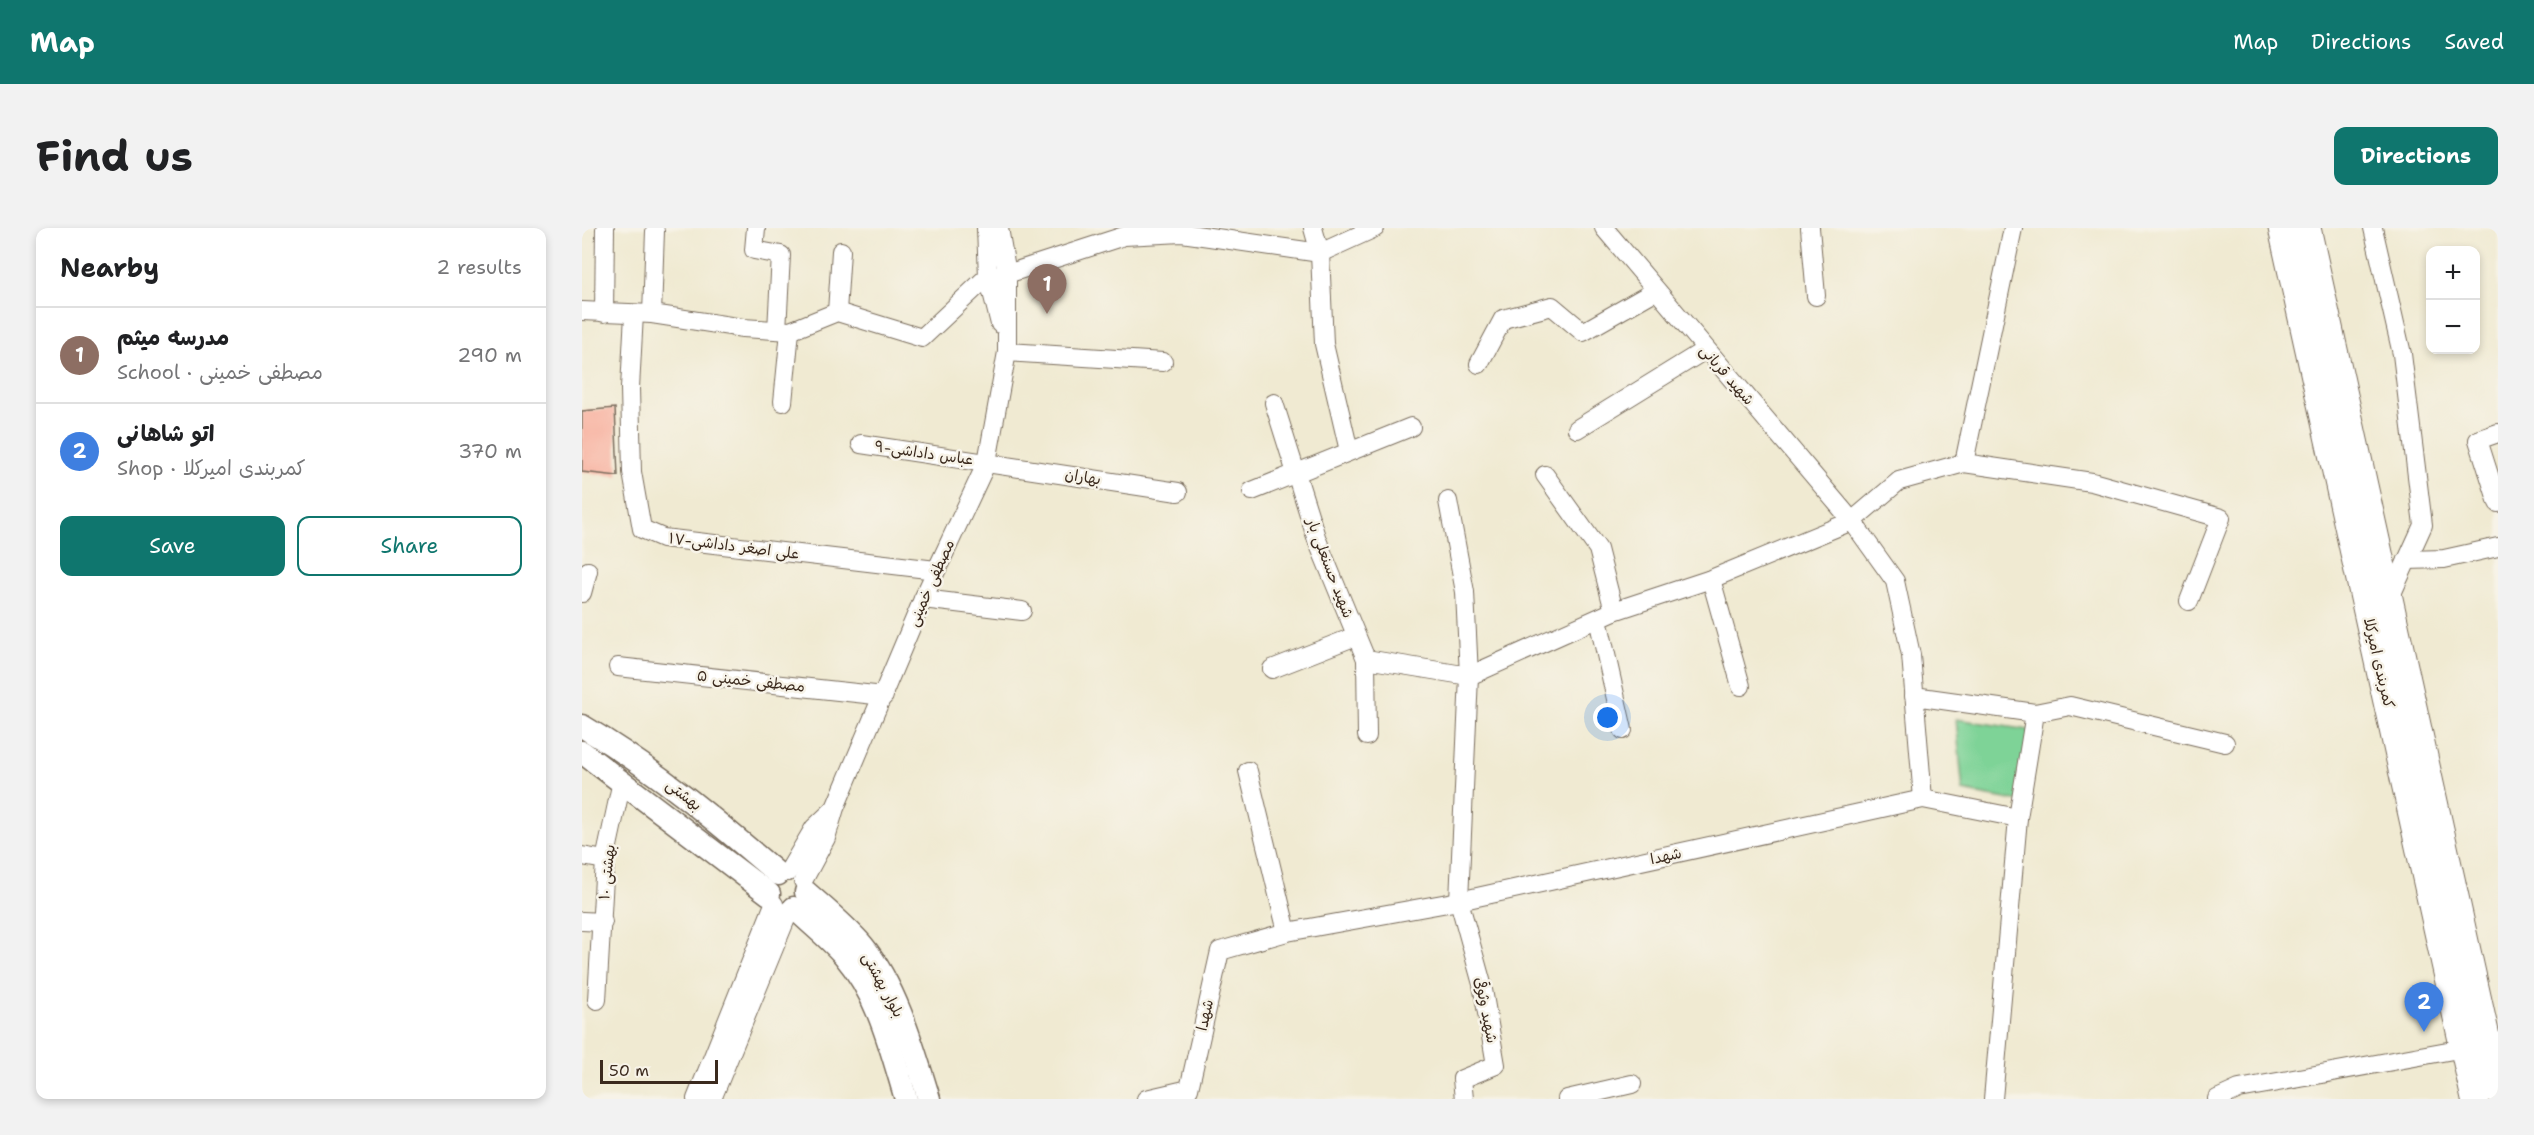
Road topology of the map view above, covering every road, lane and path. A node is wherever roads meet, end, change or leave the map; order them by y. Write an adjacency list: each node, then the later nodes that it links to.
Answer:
1 (605, 228): 24 (street)
2 (756, 228): 27 (street)
3 (986, 228): 19 (street, مصطفی خمینی)
4 (999, 228): 18 (street, مصطفی خمینی)
5 (1313, 228): 17 (street)
6 (1375, 228): 17 (street)
7 (1604, 228): 20 (street, شهید قربانی)
8 (1810, 228): 21 (street)
9 (2013, 228): 40 (street)
10 (2282, 228): 86 (highway, کمربندی امیرکلا)
11 (2307, 228): 55 (highway, کمربندی امیرکلا)
12 (2373, 228): 49 (street)
13 (655, 231): 26 (street)
14 (1182, 231): 15 (street); 17 (street)
15 (1123, 232): 18 (street)
16 (841, 251): 23 (street)
17 (1320, 253): 38 (street)
18 (1007, 274): 19 (street); 29 (street, مصطفی خمینی)
19 (988, 276): 23 (street); 29 (street, مصطفی خمینی)
20 (1655, 291): 28 (street, شهید قربانی); 31 (street)
21 (1816, 296)
22 (582, 311): 24 (street)
23 (837, 312): 27 (street)
24 (604, 313): 25 (street)
25 (634, 314): 26 (street); 50 (street, علی اصغر داداشی-۱۷)
26 (652, 314): 27 (street)
27 (783, 331): 32 (street)
28 (1705, 350): 35 (street); 47 (street, شهید قربانی)
29 (1007, 352): 30 (street); 39 (street, مصطفی خمینی)
30 (1163, 362)
31 (1479, 364)
32 (783, 402)
33 (1274, 403): 41 (street, شهید حسنعلی بار)
34 (1411, 428): 38 (street)
35 (1577, 429)
36 (2498, 433): 46 (street)
37 (861, 444): 39 (street, عباس داداشی-۹)
38 (1349, 451): 41 (street)
39 (987, 462): 44 (street, بهاران); 50 (street, مصطفی خمینی)
40 (1964, 463): 47 (street); 56 (street)
41 (1296, 473): 43 (street); 59 (street, شهید حسنعلی بار)
42 (1545, 475): 58 (street)
43 (1252, 491)
44 (1178, 492)
45 (1448, 501): 63 (street)
46 (2498, 503)
47 (1852, 521): 52 (street); 66 (street, شهید قربانی)
48 (2498, 547): 49 (street)
49 (2407, 560): 55 (street)
50 (936, 570): 54 (street, مصطفی خمینی)
51 (588, 571): 53 (street)
52 (1711, 579): 58 (street); 64 (street)
53 (582, 593)
54 (923, 599): 57 (street); 65 (street, مصطفی خمینی)
55 (2389, 600): 86 (highway, کمربندی امیرکلا)
56 (2189, 602)
57 (1022, 611)
58 (1606, 615): 63 (street); 69 (street)
59 (1356, 636): 60 (street, شهید حسنعلی بار); 62 (street)
60 (1366, 658): 63 (street); 70 (street, شهید حسنعلی بار)
61 (618, 667): 65 (street, مصطفی خمینی ۵)
62 (1272, 669)
63 (1469, 676): 81 (street)
64 (1741, 686)
65 (884, 696): 80 (street, مصطفی خمینی)
66 (1914, 696): 67 (street); 76 (street, شهید قربانی)
67 (2035, 713): 71 (street); 77 (street)
68 (582, 726): 73 (main road, بهشتی)
69 (1623, 730)
70 (1367, 736)
71 (2225, 743)
72 (582, 752): 75 (main road, بهشتی)
73 (628, 753): 75 (main road); 80 (main road, بهشتی)
74 (1248, 771): 84 (street)
75 (622, 781): 79 (street, بهشتی ۱۰); 80 (main road, بهشتی)
76 (1923, 800): 77 (street, شهدا); 81 (street, شهدا)
77 (2018, 818): 96 (street)
78 (582, 856): 79 (street)
79 (605, 860): 83 (street, بهشتی ۱۰)
80 (788, 892): 89 (street, مصطفی خمینی); 90 (street, مصطفی خمینی); 91 (main road, بلوار بهشتی); 92 (main road, بلوار بهشتی)
81 (1459, 901): 84 (street, شهدا); 94 (street, شهید وثوقی)
82 (582, 921): 83 (street)
83 (603, 922): 85 (street, بهشتی ۱۰)
84 (1287, 932): 93 (street, شهدا)
85 (597, 1000)
86 (2483, 1046): 88 (highway, کمربندی امیرکلا); 97 (street); 98 (highway, کمربندی امیرکلا)
87 (1632, 1084): 95 (street)
88 (2498, 1091)
89 (696, 1099)
90 (712, 1099)
91 (906, 1099)
92 (929, 1099)
93 (1146, 1099)
94 (1464, 1099)
95 (1567, 1099)
96 (1993, 1099)
97 (2217, 1099)
98 (2475, 1099)

